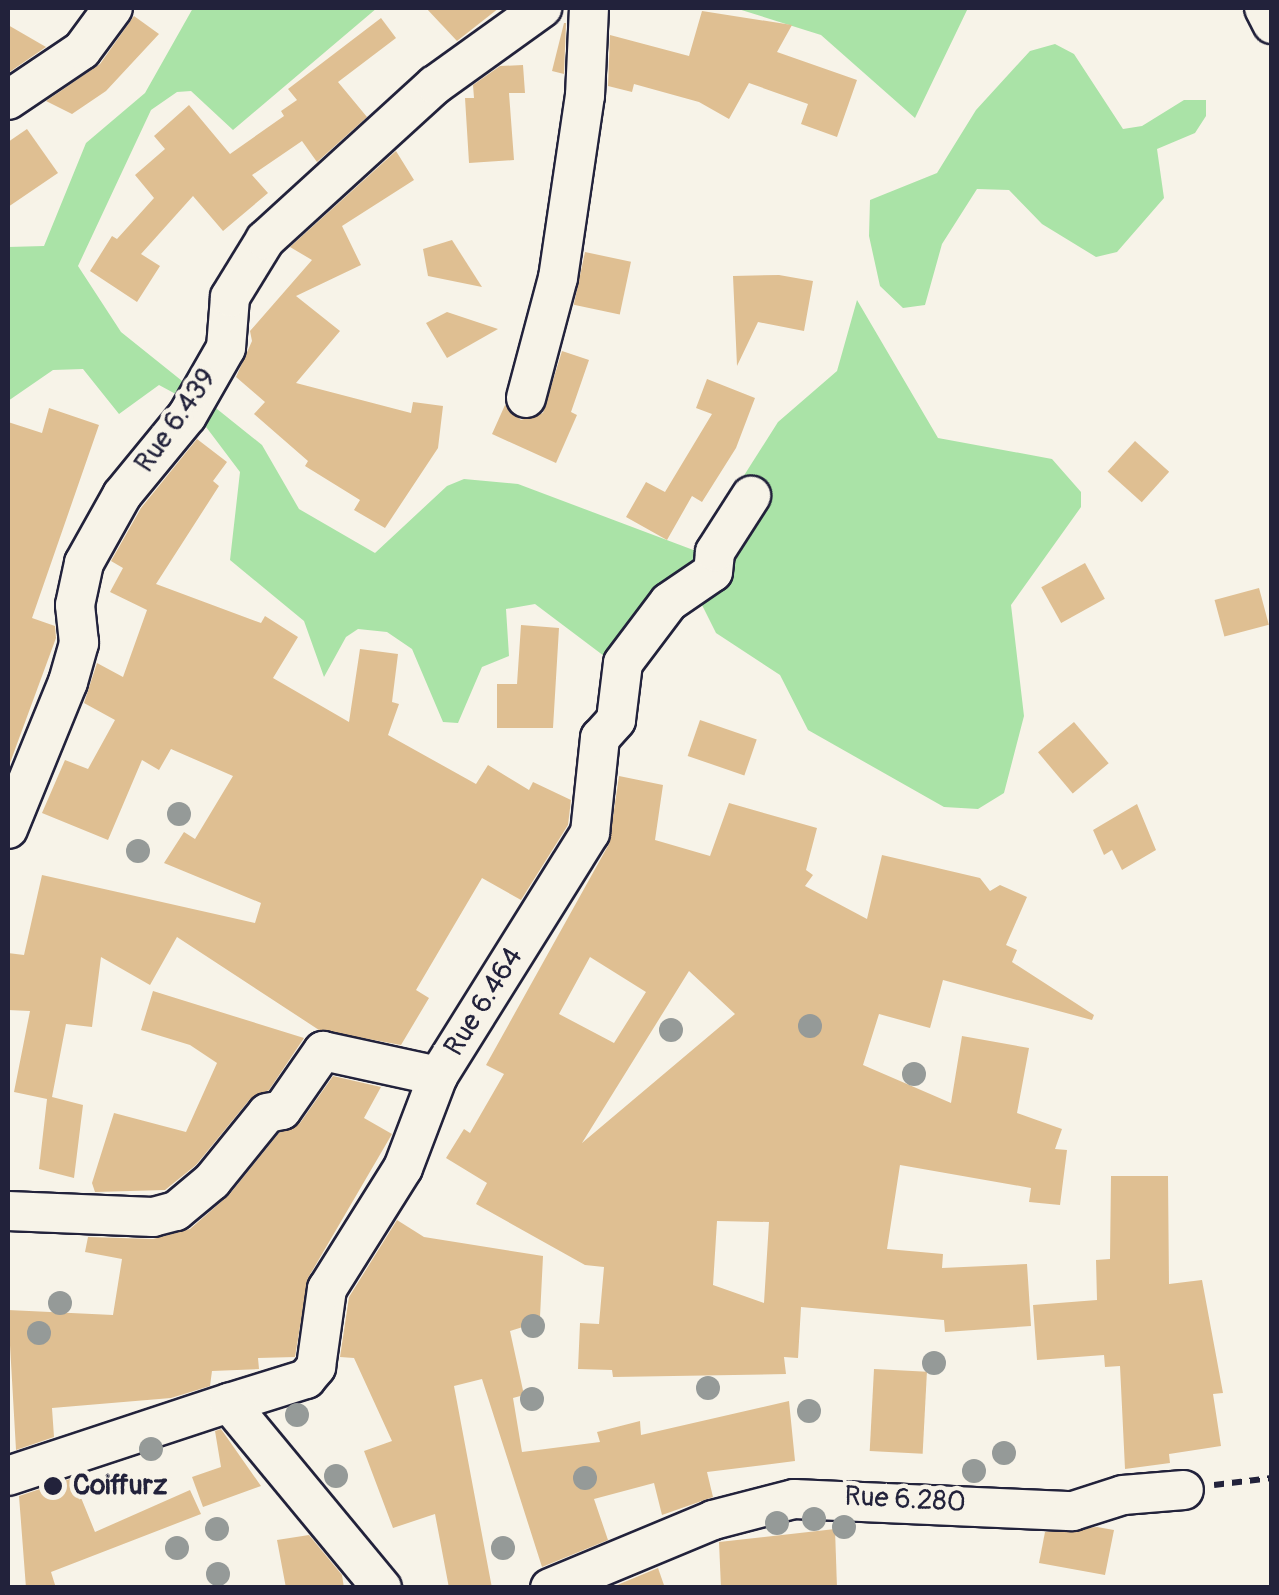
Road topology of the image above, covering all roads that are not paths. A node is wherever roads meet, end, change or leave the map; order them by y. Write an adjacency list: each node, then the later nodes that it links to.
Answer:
1 (113, 8): 6 (street)
2 (542, 8): 9 (street, Rue 6.439)
3 (589, 8): 7 (street)
4 (1264, 8): 5 (street)
5 (1272, 24)
6 (8, 100)
7 (526, 398)
8 (751, 496): 10 (street, Rue 6.464)
9 (8, 829)
10 (438, 1076): 11 (street, Rue 6.464); 12 (street)
11 (8, 1211)
12 (228, 1403): 13 (street); 15 (street)
13 (8, 1476)
14 (1184, 1490): 16 (street, Rue 6.280)
15 (382, 1588)
16 (550, 1588)

